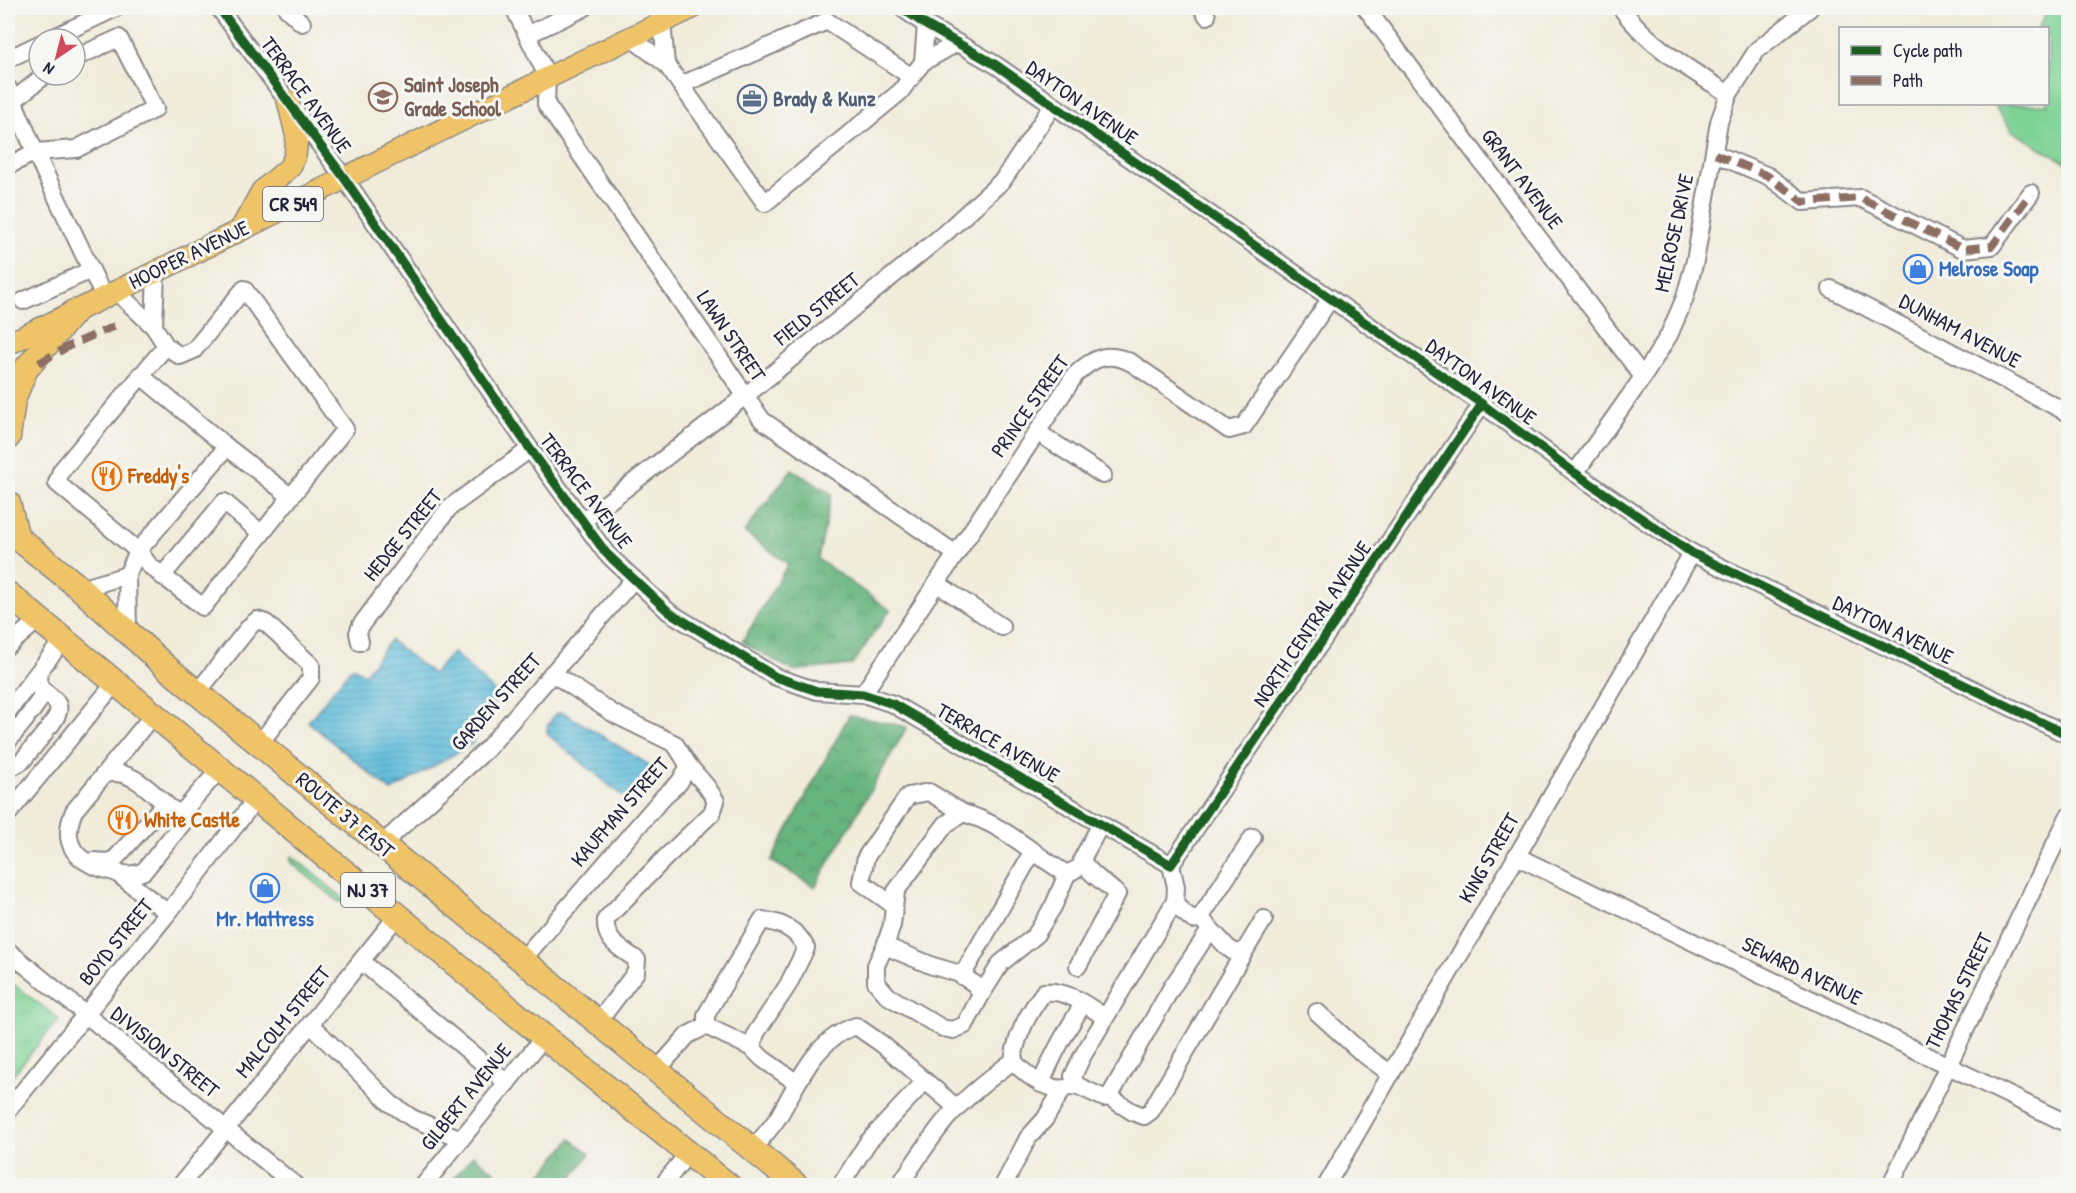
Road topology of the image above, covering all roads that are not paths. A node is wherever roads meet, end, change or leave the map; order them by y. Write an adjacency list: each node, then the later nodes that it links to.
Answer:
1 (116, 8): 14 (street)
2 (219, 8): 29 (street, TERRACE AVENUE)
3 (287, 8): 12 (street)
4 (514, 8): 15 (street)
5 (584, 8): 15 (street)
6 (693, 8): 11 (main road, HOOPER AVENUE / CR 549)
7 (902, 8): 13 (street, DAYTON AVENUE)
8 (1366, 8): 48 (street, GRANT AVENUE)
9 (1621, 8): 27 (street)
10 (1810, 8): 27 (street, MELROSE DRIVE)
11 (662, 22): 16 (main road, HOOPER AVENUE / CR 549); 22 (street)
12 (302, 23)
13 (926, 25): 17 (street, DAYTON AVENUE); 21 (street)
14 (76, 27)
15 (527, 34): 23 (street)
16 (630, 37): 22 (street); 23 (main road, HOOPER AVENUE / CR 549)
17 (957, 43): 21 (street); 30 (street, DAYTON AVENUE)
18 (27, 50): 20 (street)
19 (87, 53): 31 (street)
20 (8, 59)
21 (923, 62): 24 (street)
22 (666, 64): 25 (street)
23 (547, 76): 34 (main road, HOOPER AVENUE / CR 549); 49 (street, LAWN STREET)
24 (912, 77): 25 (street); 25 (street)
25 (681, 85)
26 (27, 87): 28 (street)
27 (1729, 94): 32 (street, MELROSE DRIVE)
28 (9, 99): 31 (street)
29 (288, 101): 34 (street, TERRACE AVENUE); 36 (main road)
30 (1053, 105): 41 (street, DAYTON AVENUE); 49 (street, FIELD STREET)
31 (35, 152): 33 (street); 37 (street)
32 (1715, 154): 35 (street); 48 (street, MELROSE DRIVE)
33 (8, 166)
34 (345, 179): 36 (main road, HOOPER AVENUE / CR 549); 55 (street, TERRACE AVENUE)
35 (2031, 193)
36 (242, 229): 38 (main road, HOOPER AVENUE / CR 549)
37 (91, 270): 40 (street); 42 (street)
38 (156, 271): 40 (main road, HOOPER AVENUE / CR 549); 44 (street)
39 (1831, 289): 51 (street, DUNHAM AVENUE)
40 (110, 294): 43 (main road, HOOPER AVENUE / CR 549); 44 (street)
41 (1331, 298): 50 (street, DAYTON AVENUE); 52 (street, PRINCE STREET)
42 (23, 301)
43 (74, 312): 45 (main road, HOOPER AVENUE / CR 549); 53 (highway)
44 (154, 327): 46 (street)
45 (8, 344)
46 (166, 346): 47 (street); 58 (street)
47 (140, 375): 54 (street); 63 (street)
48 (1643, 377): 56 (street, MELROSE DRIVE)
49 (744, 397): 60 (street, FIELD STREET); 65 (street, LAWN STREET)
50 (1482, 404): 56 (street, DAYTON AVENUE); 107 (street, NORTH CENTRAL AVENUE)
51 (2068, 413)
52 (1037, 432): 57 (street); 65 (street, PRINCE STREET)
53 (8, 437)
54 (227, 447): 58 (street); 63 (street)
55 (530, 449): 60 (street, TERRACE AVENUE); 76 (street, HEDGE STREET)
56 (1575, 473): 64 (street, DAYTON AVENUE)
57 (1102, 476)
58 (290, 496): 61 (street)
59 (8, 503): 62 (highway)
60 (584, 522): 68 (street, TERRACE AVENUE)
61 (261, 533): 67 (street); 67 (street)
62 (12, 534): 70 (highway, ROUTE 37 EAST / NJ 37)
63 (138, 551): 66 (street); 67 (street)
64 (1692, 553): 86 (street, DAYTON AVENUE); 104 (street, KING STREET)
65 (956, 554): 69 (street, PRINCE STREET)
66 (127, 575): 70 (street); 74 (street)
67 (162, 576)
68 (634, 579): 79 (street, GARDEN STREET); 83 (street, TERRACE AVENUE)
69 (936, 583): 73 (street); 83 (street, PRINCE STREET)
70 (81, 589): 74 (highway, ROUTE 37 EAST / NJ 37)
71 (8, 594): 72 (highway, ROUTE 37 EAST / NJ 37)
72 (38, 620): 75 (highway, ROUTE 37 EAST / NJ 37); 77 (street)
73 (1002, 627)
74 (128, 630): 82 (highway, ROUTE 37 EAST / NJ 37)
75 (63, 640): 78 (street); 80 (highway, ROUTE 37 EAST / NJ 37)
76 (360, 642)
77 (8, 646)
78 (41, 669): 81 (street); 84 (street)
79 (552, 673): 89 (street, KAUFMAN STREET); 102 (street, GARDEN STREET)
80 (115, 683): 85 (highway, ROUTE 37 EAST / NJ 37); 95 (street)
81 (40, 688): 87 (street); 90 (street)
82 (197, 693): 88 (highway, ROUTE 37 EAST / NJ 37); 88 (street)
83 (863, 694): 100 (street, TERRACE AVENUE)
84 (8, 711)
85 (153, 716): 91 (highway, ROUTE 37 EAST / NJ 37); 92 (street)
86 (2068, 735)
87 (8, 741)
88 (259, 744): 102 (highway, ROUTE 37 EAST / NJ 37)
89 (689, 766): 119 (street, KAUFMAN STREET); 128 (street)
90 (8, 769)
91 (220, 769): 94 (highway, ROUTE 37 EAST / NJ 37); 96 (street)
92 (105, 774): 93 (street); 105 (street)
93 (130, 776): 96 (street); 97 (street)
94 (256, 799): 112 (street, BOYD STREET); 113 (highway, ROUTE 37 EAST / NJ 37)
95 (11, 803)
96 (184, 810): 97 (street); 108 (street)
97 (158, 811): 105 (street)
98 (963, 813): 103 (street); 111 (street); 111 (street)
99 (2068, 816): 134 (street, THOMAS STREET)
100 (1101, 824): 106 (street); 107 (street, TERRACE AVENUE)
101 (1252, 837): 115 (street)
102 (381, 845): 119 (highway, ROUTE 37 EAST / NJ 37)
103 (1033, 851): 109 (street); 122 (street)
104 (1516, 856): 134 (street, SEWARD AVENUE); 136 (street, KING STREET)
105 (82, 860): 108 (street)
106 (1084, 865): 109 (street); 121 (street)
107 (1171, 865): 110 (street)
108 (117, 873): 112 (street)
109 (1067, 874): 123 (street)
110 (1175, 901): 115 (street); 127 (street)
111 (893, 905): 116 (street)
112 (168, 913): 126 (street, BOYD STREET)
113 (398, 915): 120 (street, MALCOLM STREET); 131 (highway, ROUTE 37 EAST / NJ 37)
114 (1264, 919): 118 (street)
115 (1205, 924): 118 (street); 142 (street)
116 (885, 946): 122 (street); 123 (street)
117 (8, 951): 126 (street, DIVISION STREET)
118 (1244, 952): 142 (street)
119 (522, 960): 128 (highway, ROUTE 37 EAST / NJ 37)
120 (361, 961): 129 (street, MALCOLM STREET); 138 (street)
121 (1078, 966)
122 (962, 976): 123 (street)
123 (981, 995)
124 (1083, 1004): 127 (street); 133 (street); 140 (street)
125 (1317, 1012): 136 (street)
126 (85, 1016): 144 (street, BOYD STREET); 146 (street, DIVISION STREET)
127 (1105, 1017): 141 (street)
128 (598, 1022): 135 (highway, ROUTE 37 EAST / NJ 37)
129 (310, 1024): 146 (street, MALCOLM STREET); 147 (street)
130 (706, 1026): 132 (street); 132 (street); 135 (street)
131 (544, 1037): 138 (street, GILBERT AVENUE); 149 (highway, ROUTE 37 EAST / NJ 37)
132 (752, 1048): 139 (street)
133 (1013, 1061): 140 (street); 143 (street)
134 (1948, 1066): 145 (street, SEWARD AVENUE); 160 (street, THOMAS STREET)
135 (657, 1070): 148 (highway, ROUTE 37 EAST / NJ 37)
136 (1391, 1074): 159 (street, KING STREET)
137 (925, 1081): 139 (street); 143 (street); 156 (street)
138 (507, 1083): 147 (street, GILBERT AVENUE)
139 (797, 1083): 148 (street)
140 (1041, 1084): 141 (street)
141 (1069, 1087): 142 (street); 158 (street)
142 (1109, 1097)
143 (957, 1108): 157 (street)
144 (8, 1110)
145 (2068, 1124)
146 (225, 1130): 150 (street, MALCOLM STREET); 151 (street, DIVISION STREET)
147 (461, 1139): 152 (street, GILBERT AVENUE)
148 (753, 1149): 155 (highway, ROUTE 37 EAST / NJ 37)
149 (689, 1152): 153 (street); 154 (highway, ROUTE 37 EAST / NJ 37)
150 (180, 1185)
151 (296, 1185)
152 (423, 1185)
153 (662, 1185)
154 (729, 1185)
155 (797, 1185)
156 (840, 1185)
157 (899, 1185)
158 (1003, 1185)
159 (1326, 1185)
160 (1890, 1185)

